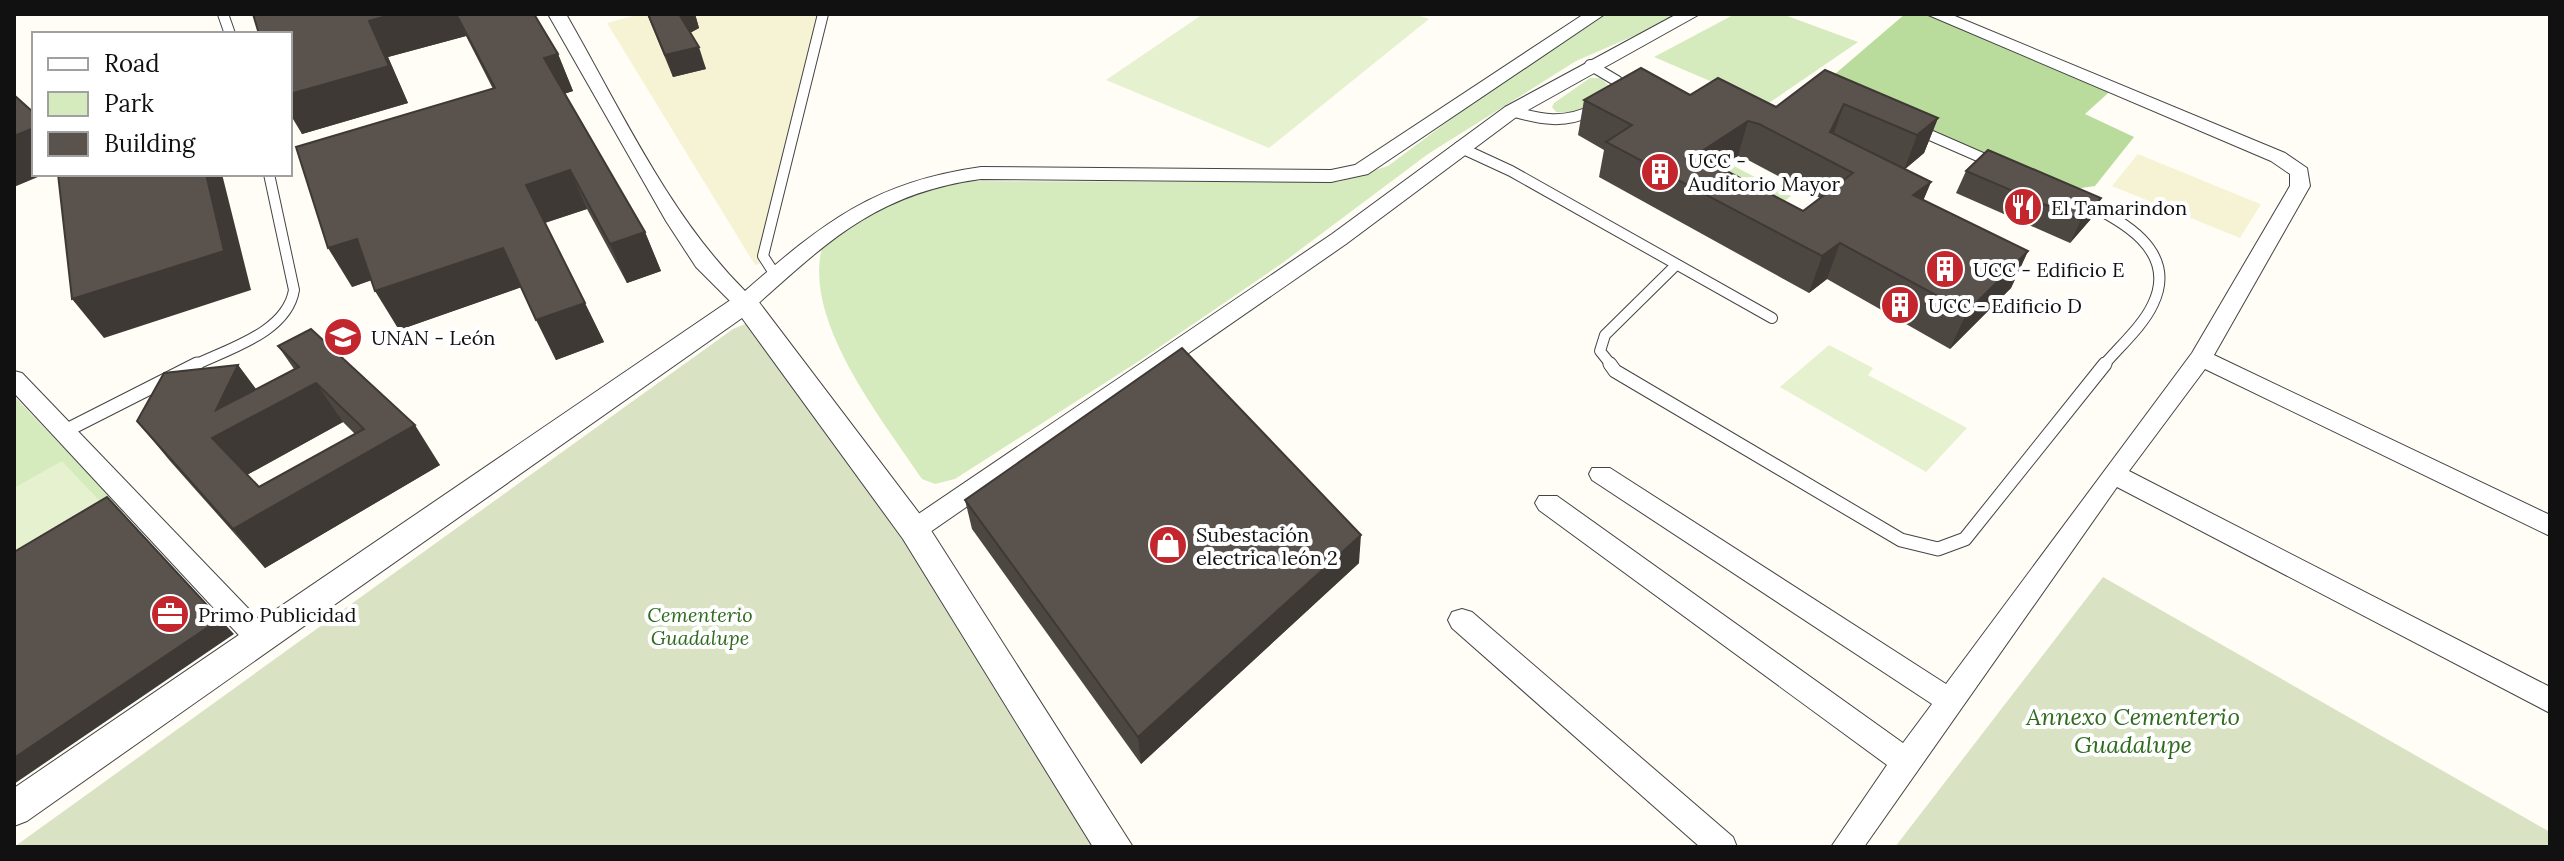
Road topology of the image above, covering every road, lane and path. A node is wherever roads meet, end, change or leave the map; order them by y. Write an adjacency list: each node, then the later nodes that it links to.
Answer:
1 (557, 14): 15 (street)
2 (823, 14): 14 (lane)
3 (1596, 14): 14 (street)
4 (1691, 14): 6 (street)
5 (1935, 14): 17 (street)
6 (1590, 65): 7 (street); 7 (lane)
7 (1512, 111): 9 (street)
8 (1901, 123): 10 (lane)
9 (1459, 147): 13 (lane); 24 (street)
10 (2012, 171)
11 (269, 176): 19 (lane)
12 (2068, 196): 13 (lane)
13 (1676, 265): 16 (lane)
14 (776, 276): 15 (street)
15 (745, 303): 24 (street); 26 (street)
16 (1772, 318)
17 (2201, 358): 21 (street); 23 (street)
18 (14, 379): 19 (street)
19 (65, 431): 26 (street)
20 (1601, 474): 28 (street)
21 (2113, 474): 27 (street); 28 (street)
22 (1548, 503): 29 (street)
23 (2550, 526)
24 (914, 530): 31 (street)
25 (1462, 620): 32 (street)
26 (259, 638): 30 (street)
27 (2550, 701)
28 (1951, 702): 29 (street)
29 (1906, 762): 33 (street)
30 (14, 809)
31 (1114, 847)
32 (1722, 847)
33 (1846, 847)

